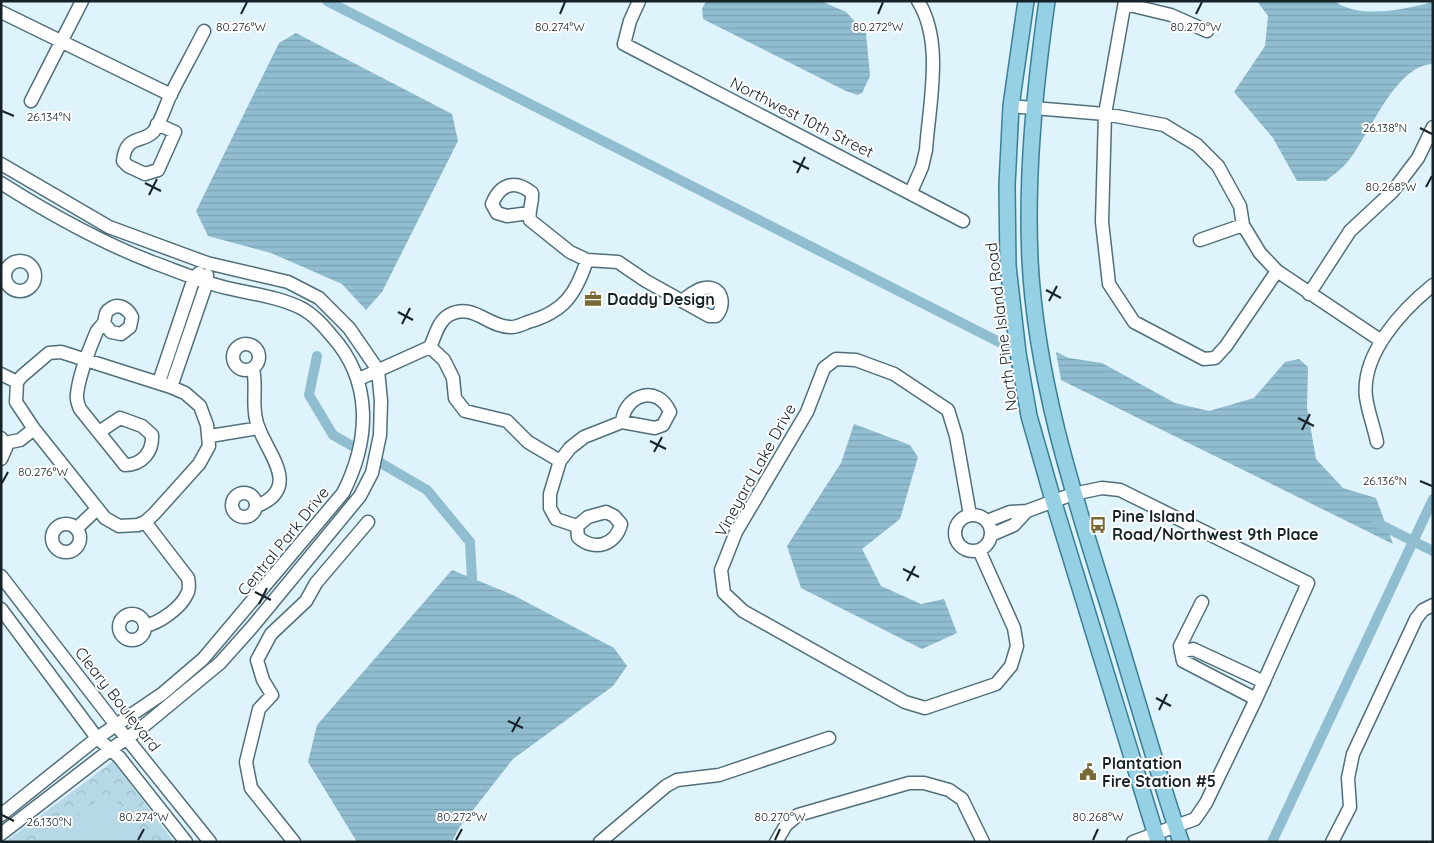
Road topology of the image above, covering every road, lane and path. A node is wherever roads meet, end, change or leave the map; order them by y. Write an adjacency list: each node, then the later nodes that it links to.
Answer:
1 (5, 1): 8 (street)
2 (82, 1): 11 (street)
3 (639, 1): 21 (street, Northwest 10th Street)
4 (918, 1): 21 (street)
5 (1026, 1): 14 (main road, North Pine Island Road)
6 (1047, 1): 15 (main road)
7 (1125, 3): 10 (street); 16 (street)
8 (1, 10): 11 (street)
9 (204, 31): 12 (street)
10 (1207, 31)
11 (62, 41): 12 (street); 13 (street)
12 (171, 95): 17 (street)
13 (31, 101)
14 (1011, 106): 15 (street); 55 (main road, North Pine Island Road)
15 (1033, 108): 16 (street); 54 (main road)
16 (1105, 114): 24 (street); 28 (street)
17 (158, 124)
18 (1433, 127): 32 (street)
19 (1, 164): 27 (street)
20 (1, 183): 29 (street, Central Park Drive)
21 (911, 192): 23 (street, Northwest 10th Street)
22 (529, 213): 26 (street)
23 (964, 221)
24 (1243, 226): 25 (street); 28 (street)
25 (1200, 240)
26 (587, 260): 33 (street); 36 (street)
27 (207, 263): 29 (street); 30 (street); 39 (street)
28 (1277, 271): 32 (street)
29 (194, 278): 30 (street, Central Park Drive); 43 (street)
30 (207, 282): 41 (street, Central Park Drive); 44 (street)
31 (1433, 285): 35 (street)
32 (1309, 294): 35 (street)
33 (683, 300)
34 (104, 323): 37 (street)
35 (1380, 340): 51 (street)
36 (430, 348): 39 (street); 53 (street)
37 (88, 360): 42 (street); 43 (street); 48 (street)
38 (253, 368): 46 (street)
39 (378, 370): 41 (street); 77 (street, Central Park Drive)
40 (1, 374): 42 (street)
41 (359, 378): 75 (street, Central Park Drive)
42 (17, 382): 47 (street)
43 (159, 382): 44 (street)
44 (172, 387): 49 (street)
45 (622, 422): 53 (street)
46 (259, 428): 49 (street); 56 (street)
47 (34, 429): 50 (street); 57 (street)
48 (98, 432)
49 (210, 436): 61 (street)
50 (3, 441): 52 (street)
51 (1377, 442)
52 (1, 459)
53 (560, 461): 63 (street)
54 (1073, 494): 55 (street); 73 (street); 81 (main road)
55 (1053, 500): 58 (street); 83 (main road, North Pine Island Road)
56 (257, 506)
57 (97, 509): 61 (street); 64 (street)
58 (1026, 511): 60 (street); 65 (street)
59 (970, 515): 60 (street); 66 (street); 66 (street, Vineyard Lake Drive)
60 (987, 521): 65 (street)
61 (145, 522): 71 (street)
62 (368, 522): 86 (street)
63 (577, 526)
64 (77, 528)
65 (991, 535): 66 (street)
66 (979, 550)
67 (1, 576): 75 (street, Cleary Boulevard)
68 (1202, 602): 72 (street)
69 (1433, 605): 92 (street)
70 (1, 609): 76 (street)
71 (145, 626)
72 (1182, 652): 73 (street); 74 (street)
73 (1264, 682): 74 (street)
74 (1256, 699): 81 (street)
75 (116, 725): 76 (street, Central Park Drive); 77 (street, Cleary Boulevard)
76 (97, 738): 79 (street); 80 (street, Central Park Drive)
77 (127, 738): 79 (street, Central Park Drive); 85 (street, Cleary Boulevard)
78 (829, 738): 87 (street)
79 (110, 750): 82 (street, Central Park Drive); 84 (street)
80 (1, 815)
81 (1176, 826): 83 (street); 91 (main road)
82 (1, 834)
83 (1156, 838): 90 (street)
84 (186, 842)
85 (210, 842)
86 (294, 842)
87 (600, 842)
88 (776, 842): 89 (street)
89 (983, 842)
90 (1133, 842)
91 (1181, 842)
92 (1332, 842)

